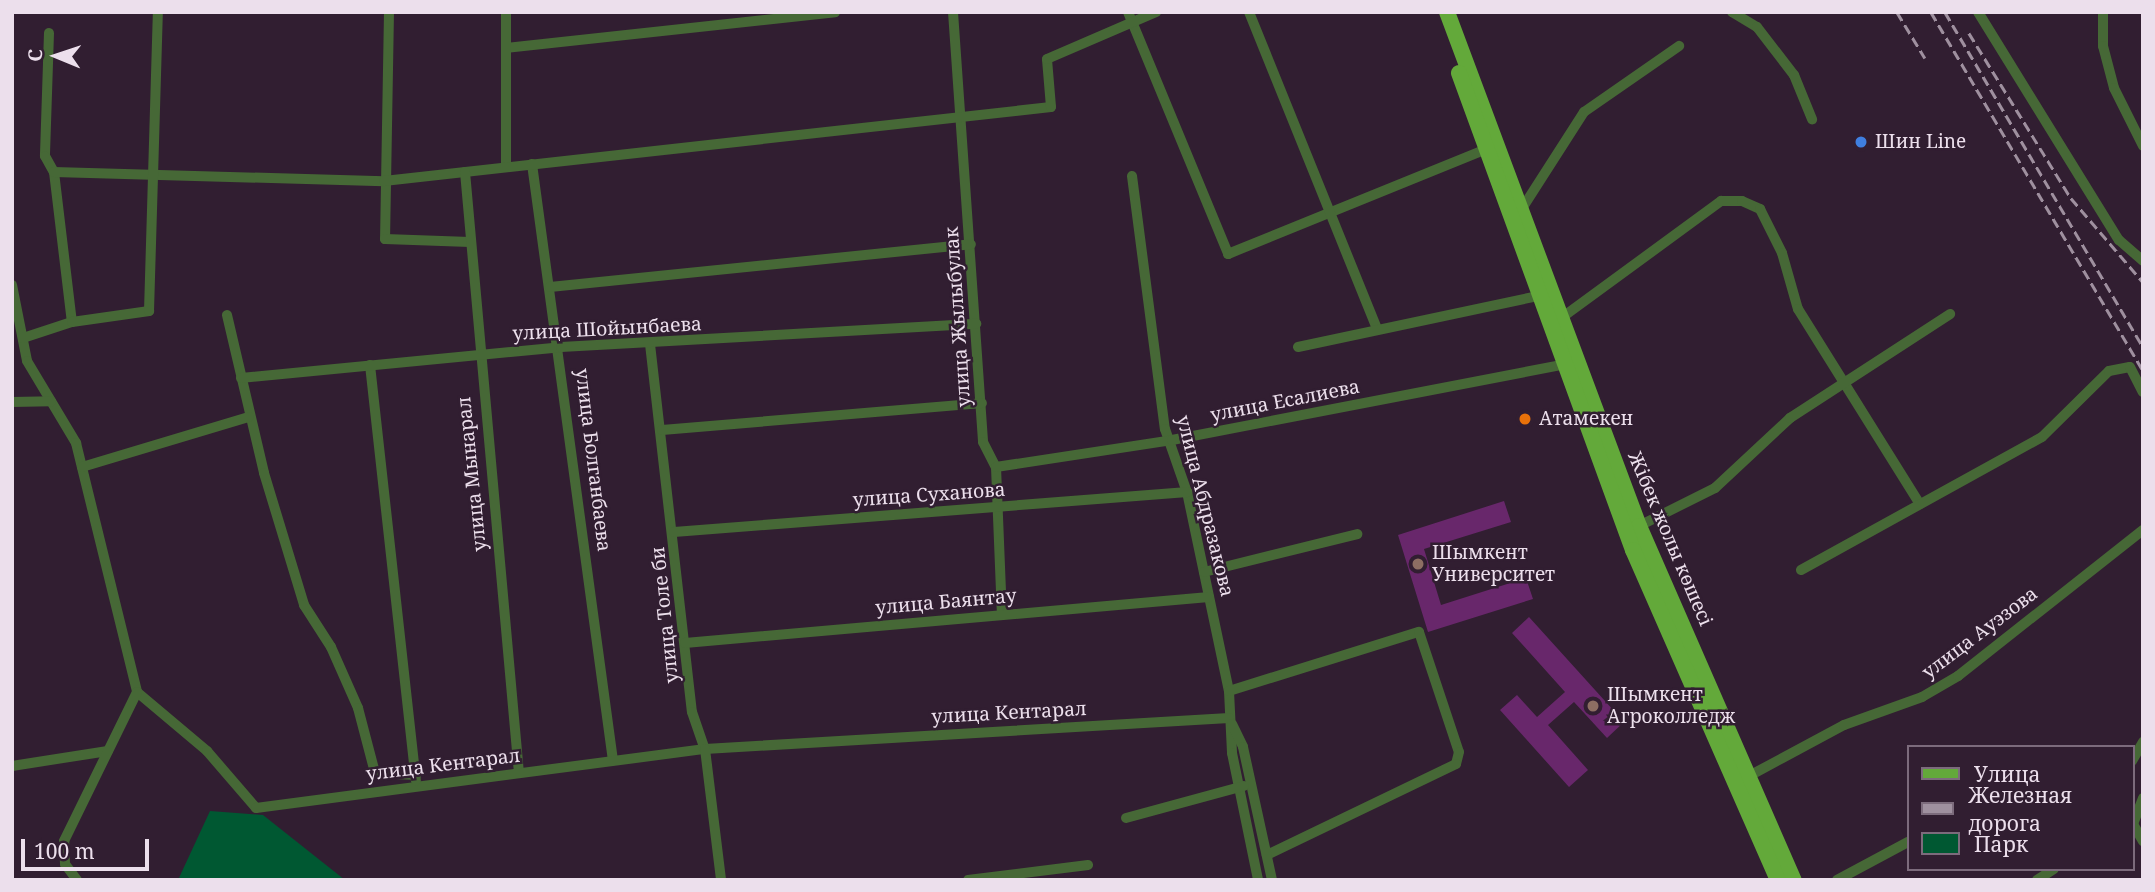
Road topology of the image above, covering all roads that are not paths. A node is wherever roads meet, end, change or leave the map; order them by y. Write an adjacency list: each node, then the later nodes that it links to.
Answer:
1 (158, 12): 25 (street)
2 (388, 12): 27 (street)
3 (506, 12): 16 (street)
4 (835, 12): 16 (street)
5 (953, 12): 17 (street, улица Жылыбулак)
6 (1156, 12): 13 (street)
7 (1250, 12): 29 (street)
8 (1435, 12): 20 (main road, Жібек жолы көшесі)
9 (1447, 12): 28 (main road, Жібек жолы көшесі)
10 (1732, 12): 18 (street)
11 (1978, 12): 32 (street)
12 (2103, 12): 19 (street)
13 (1130, 17): 17 (street); 29 (street)
14 (49, 33): 23 (street)
15 (1679, 46): 28 (street)
16 (506, 48): 22 (street)
17 (961, 116): 21 (street); 31 (street, улица Жылыбулак)
18 (1812, 119)
19 (2143, 146)
20 (1489, 148): 29 (street); 35 (main road, Жібек жолы көшесі)
21 (532, 164): 22 (street); 34 (street, улица Болганбаева)
22 (506, 167): 24 (street)
23 (54, 172): 25 (street); 39 (street)
24 (465, 172): 27 (street); 30 (street, улица Мынарал)
25 (151, 174): 27 (street); 39 (street)
26 (1132, 176): 57 (street, улица Абдразакова)
27 (384, 181): 30 (street)
28 (1524, 207): 38 (main road, Жібек жолы көшесі)
29 (1330, 213): 41 (street)
30 (470, 242): 46 (street, улица Мынарал)
31 (971, 244): 34 (street); 40 (street, улица Жылыбулак)
32 (2143, 261)
33 (12, 285): 42 (street)
34 (550, 287): 44 (street, улица Болганбаева)
35 (1542, 295): 41 (street); 47 (main road, Жібек жолы көшесі)
36 (1950, 314): 50 (street)
37 (227, 315): 49 (street)
38 (1564, 316): 47 (main road, Жібек жолы көшесі); 50 (street)
39 (72, 322): 42 (street)
40 (976, 324): 43 (street, улица Шойынбаева); 54 (street, улица Жылыбулак)
41 (1377, 327): 45 (street)
42 (23, 338): 52 (street)
43 (650, 344): 44 (street, улица Шойынбаева); 56 (street, улица Толе би)
44 (561, 347): 46 (street, улица Шойынбаева); 79 (street, улица Болганбаева)
45 (1298, 347)
46 (478, 355): 48 (street, улица Шойынбаева); 81 (street, улица Мынарал)
47 (1572, 362): 57 (street, улица Есалиева); 63 (main road, Жібек жолы көшесі); 99 (main road, Жібек жолы көшесі)
48 (370, 365): 49 (street, улица Шойынбаева); 83 (street)
49 (241, 378): 55 (street)
50 (1844, 387): 61 (street); 63 (street)
51 (2143, 392): 61 (street)
52 (51, 401): 53 (street); 58 (street)
53 (12, 402)
54 (982, 403): 56 (street); 59 (street, улица Жылыбулак)
55 (249, 417): 58 (street); 83 (street)
56 (662, 430): 65 (street, улица Толе би)
57 (1172, 440): 59 (street, улица Есалиева); 60 (street, улица Абдразакова)
58 (82, 467): 73 (street)
59 (996, 467): 62 (street, улица Жылыбулак)
60 (1187, 492): 62 (street, улица Суханова); 68 (street, улица Абдразакова)
61 (1920, 504): 67 (street)
62 (995, 507): 65 (street, улица Суханова); 70 (street, улица Жылыбулак)
63 (1639, 526): 82 (main road, Жібек жолы көшесі)
64 (2143, 530): 82 (street, улица Ауэзова)
65 (674, 532): 71 (street, улица Толе би)
66 (1357, 534): 68 (street)
67 (1801, 570)
68 (1204, 572): 69 (street, улица Абдразакова)
69 (1209, 597): 70 (street, улица Баянтау); 72 (street, улица Абдразакова)
70 (1002, 615): 71 (street, улица Баянтау)
71 (685, 643): 76 (street, улица Толе би)
72 (1230, 691): 74 (street, улица Абдразакова); 92 (street)
73 (137, 692): 77 (street); 83 (street, улица Кентарал)
74 (1229, 718): 76 (street, улица Кентарал); 84 (street, улица Абдразакова); 85 (street, улица Абдразакова)
75 (2143, 742): 78 (street)
76 (705, 749): 79 (street, улица Кентарал); 95 (street, улица Толе би)
77 (107, 751): 80 (street); 94 (street)
78 (2134, 758)
79 (613, 761): 81 (street, улица Кентарал)
80 (12, 766)
81 (519, 773): 83 (street, улица Кентарал)
82 (1749, 776): 100 (main road, Жібек жолы көшесі)
83 (416, 781)
84 (1252, 784): 85 (street); 92 (street, улица Абдразакова)
85 (1238, 787): 87 (street); 97 (street, улица Абдразакова)
86 (2143, 798): 88 (street)
87 (1126, 818)
88 (2134, 821)
89 (2134, 826): 90 (street)
90 (2143, 841)
91 (1906, 843): 101 (street)
92 (1267, 855): 98 (street, улица Абдразакова)
93 (1088, 865): 96 (street)
94 (77, 880)
95 (721, 880)
96 (968, 880)
97 (1258, 880)
98 (1272, 880)
99 (1777, 880)
100 (1794, 880)
101 (1837, 880)

